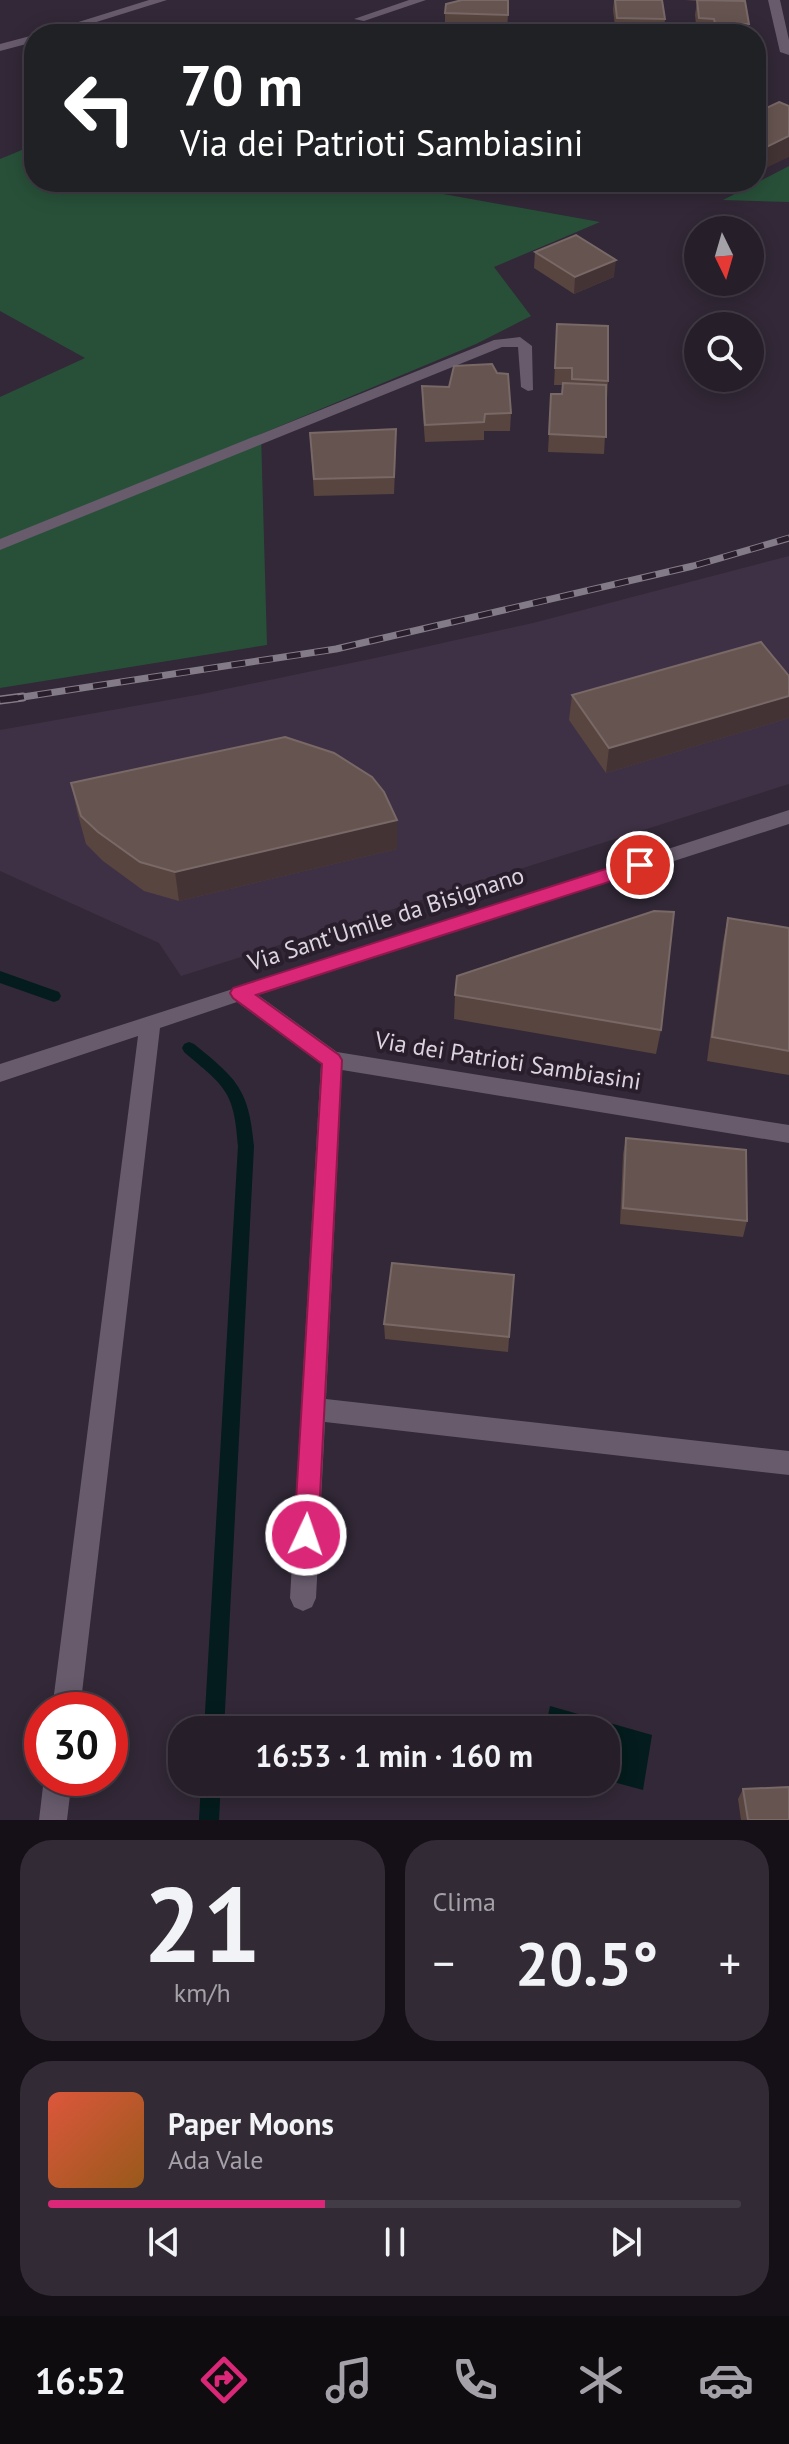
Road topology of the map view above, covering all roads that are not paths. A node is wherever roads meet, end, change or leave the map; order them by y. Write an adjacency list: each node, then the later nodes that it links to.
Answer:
1 (123, 0): 5 (street)
2 (161, 0): 5 (street)
3 (420, 0): 6 (street)
4 (774, 0): 10 (street)
5 (134, 8): 7 (street)
6 (360, 19)
7 (80, 24)
8 (24, 41): 9 (street)
9 (0, 48)
10 (786, 52)
11 (528, 387): 12 (street)
12 (0, 545)
13 (789, 817): 14 (street, Via Sant'Umile da Bisignano)
14 (240, 993): 15 (street, Via Sant'Umile da Bisignano); 16 (street, Via dei Patrioti Sambiasini)
15 (150, 1023): 17 (street, Via Sant'Umile da Bisignano); 22 (street)
16 (332, 1060): 18 (street, Via dei Patrioti Sambiasini); 19 (street)
17 (0, 1073)
18 (789, 1134)
19 (313, 1409): 20 (street); 21 (street)
20 (789, 1463)
21 (303, 1598)
22 (68, 1692)
23 (56, 1796): 24 (street)
24 (53, 1820)

